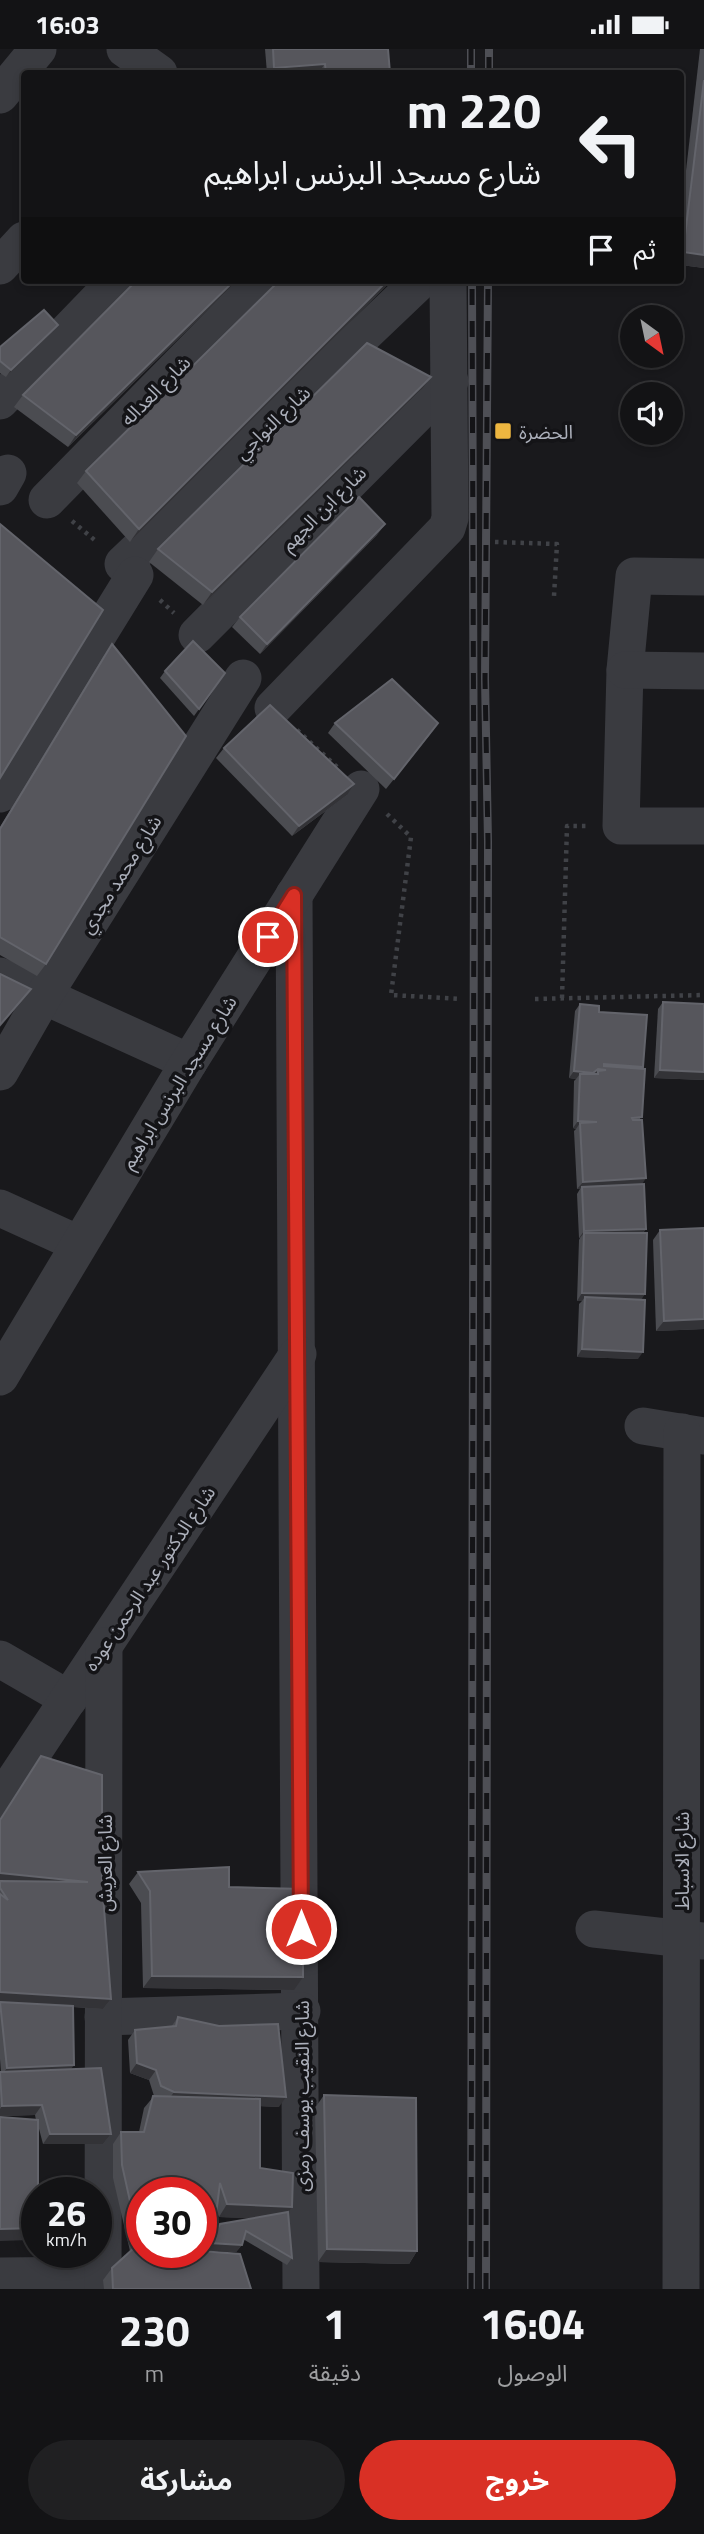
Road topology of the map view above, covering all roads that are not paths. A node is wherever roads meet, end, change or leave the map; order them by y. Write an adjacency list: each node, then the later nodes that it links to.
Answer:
1 (38, 49): 4 (street)
2 (125, 49): 3 (street)
3 (155, 70)
4 (0, 95)
5 (21, 243): 6 (street)
6 (0, 266)
7 (113, 284): 12 (street)
8 (259, 284): 13 (street, شارع العداله)
9 (417, 284): 21 (street, شارع النواجي)
10 (448, 284): 11 (street)
11 (450, 381): 15 (street, شارع ابن الجهم); 19 (street)
12 (0, 401)
13 (47, 500)
14 (704, 577): 16 (street)
15 (197, 635)
16 (625, 670): 17 (street); 22 (street)
17 (704, 671)
18 (243, 678): 25 (street, شارع محمد مجدي)
19 (273, 708)
20 (361, 789): 23 (street, شارع مسجد البرنس ابراهيم)
21 (0, 794)
22 (704, 827)
23 (294, 895): 26 (street, شارع مسجد البرنس ابراهيم); 30 (street, شارع النقيب يوسف رمزى)
24 (0, 976): 25 (street)
25 (43, 997): 26 (street); 27 (street, شارع محمد مجدي)
26 (189, 1062): 29 (street, شارع مسجد البرنس ابراهيم)
27 (0, 1072)
28 (0, 1207): 29 (street)
29 (79, 1244): 31 (street, شارع مسجد البرنس ابراهيم)
30 (298, 1355): 35 (street, شارع الدكتور عبد الرحمن عوده); 41 (street, شارع النقيب يوسف رمزى)
31 (0, 1377)
32 (643, 1426): 33 (street)
33 (693, 1434): 34 (street, شارع الاسباط)
34 (692, 1570): 40 (street, شارع الاسباط)
35 (104, 1646): 37 (street, شارع الدكتور عبد الرحمن عوده); 42 (street, شارع العريش)
36 (0, 1659): 37 (street)
37 (69, 1699): 38 (street, شارع الدكتور عبد الرحمن عوده)
38 (0, 1803)
39 (594, 1929): 40 (street)
40 (692, 1940): 46 (street, شارع الاسباط)
41 (302, 2011): 42 (street); 45 (street, شارع النقيب يوسف رمزى)
42 (103, 2017): 44 (street, شارع العريش)
43 (0, 2276): 44 (street)
44 (103, 2282)
45 (302, 2289)
46 (681, 2289)

